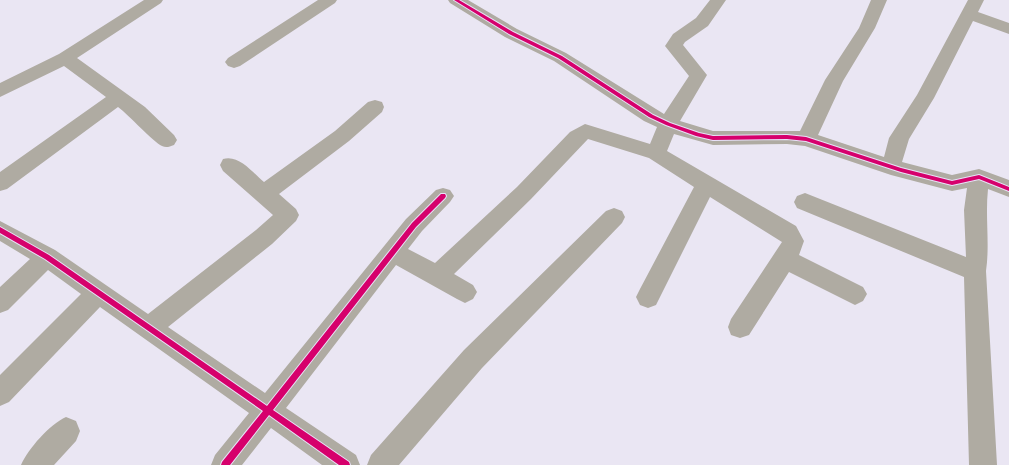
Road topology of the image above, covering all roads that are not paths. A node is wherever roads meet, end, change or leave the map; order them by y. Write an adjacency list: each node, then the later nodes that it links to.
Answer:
1 (155, 0): 8 (street)
2 (329, 0): 9 (street)
3 (456, 0): 13 (street)
4 (718, 0): 13 (street)
5 (879, 0): 14 (street)
6 (972, 7): 7 (street); 18 (street)
7 (1009, 30)
8 (65, 58): 10 (street); 11 (street)
9 (234, 62)
10 (0, 91)
11 (118, 98): 15 (street); 20 (street)
12 (375, 107): 23 (street)
13 (668, 124): 14 (street); 16 (street)
14 (806, 139): 18 (street)
15 (167, 140)
16 (656, 152): 21 (street); 32 (street)
17 (230, 165): 23 (street)
18 (891, 167): 19 (street)
19 (979, 176): 22 (street); 31 (street)
20 (0, 183)
21 (706, 184): 30 (street); 36 (street)
22 (1009, 189)
23 (264, 194): 39 (street)
24 (443, 196): 28 (street)
25 (805, 202): 31 (street)
26 (614, 217): 46 (street)
27 (0, 230): 29 (street)
28 (393, 252): 32 (street); 41 (street)
29 (47, 257): 34 (street); 37 (street)
30 (785, 259): 35 (street); 38 (street)
31 (975, 271): 47 (street)
32 (437, 276): 33 (street)
33 (465, 292)
34 (98, 293): 39 (street); 40 (street)
35 (855, 294)
36 (648, 297)
37 (0, 302)
38 (740, 327)
39 (149, 328): 41 (street)
40 (0, 394)
41 (268, 410): 44 (street); 45 (street)
42 (66, 431): 43 (street)
43 (35, 465)
44 (225, 465)
45 (346, 465)
46 (380, 465)
47 (983, 465)

